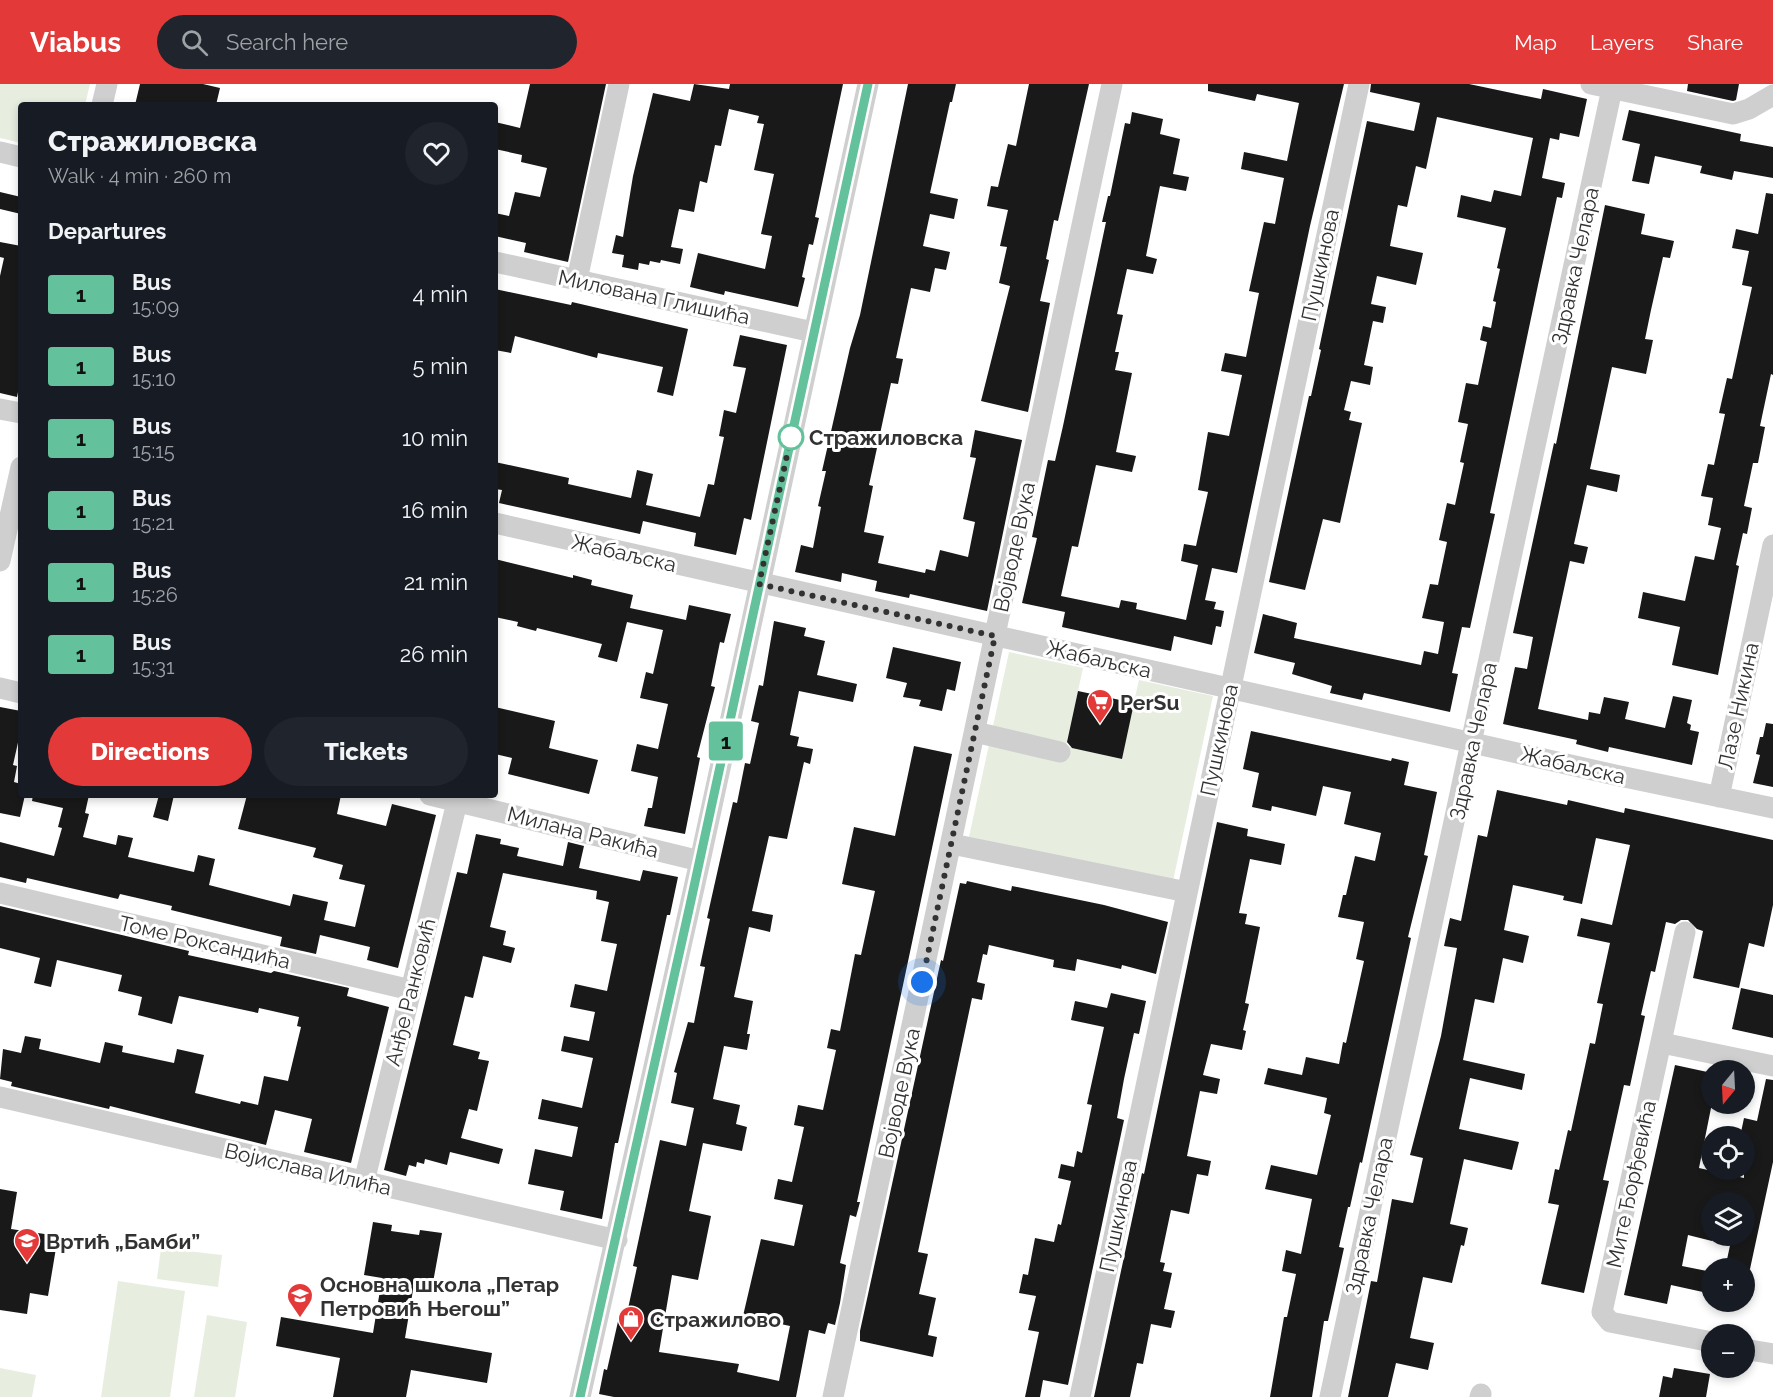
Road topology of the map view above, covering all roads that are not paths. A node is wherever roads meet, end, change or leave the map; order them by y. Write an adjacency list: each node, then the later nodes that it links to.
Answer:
1 (107, 84): 9 (street)
2 (619, 84): 13 (street)
3 (868, 84): 14 (street)
4 (1112, 84): 22 (street, Војводе Вука)
5 (1359, 84): 24 (street, Пушкинова)
6 (1591, 84): 7 (street)
7 (1613, 86): 8 (street); 27 (street, Здравка Челара)
8 (1773, 95)
9 (103, 102)
10 (0, 152): 11 (street)
11 (18, 156)
12 (498, 263): 13 (street, Милована Глишића)
13 (578, 280): 14 (street, Милована Глишића)
14 (813, 332): 21 (street)
15 (0, 409): 16 (street)
16 (18, 412)
17 (18, 480): 20 (street)
18 (498, 524): 21 (street, Жабаљска)
19 (1772, 556): 29 (street, Лазе Никина)
20 (0, 561)
21 (759, 584): 22 (street, Жабаљска); 34 (street)
22 (995, 636): 24 (street, Жабаљска); 26 (street, Војводе Вука)
23 (0, 688): 25 (street)
24 (1230, 688): 27 (street, Жабаљска); 35 (street, Пушкинова)
25 (18, 692)
26 (975, 732): 28 (street); 33 (street, Војводе Вука)
27 (1473, 743): 29 (street, Жабаљска); 50 (street, Здравка Челара)
28 (1060, 752)
29 (1719, 797): 32 (street, Жабаљска)
30 (442, 798): 31 (street, Милана Ракића)
31 (457, 802): 34 (street, Милана Ракића); 38 (street, Анђе Ранковић)
32 (1773, 808)
33 (952, 844): 35 (street); 48 (street, Војводе Вука)
34 (700, 861): 43 (street)
35 (1187, 892): 49 (street, Пушкинова)
36 (0, 893): 38 (street, Томе Роксандића)
37 (1685, 932): 39 (street, Мите Ђорђевића)
38 (411, 990): 42 (street, Анђе Ранковић)
39 (1662, 1042): 40 (street); 44 (street, Мите Ђорђевића)
40 (1773, 1066)
41 (0, 1097): 42 (street, Војислава Илића)
42 (364, 1182): 43 (street, Војислава Илића)
43 (617, 1240): 47 (street)
44 (1701, 1340)
45 (1755, 1351): 46 (street)
46 (1773, 1354)
47 (580, 1397)
48 (833, 1397)
49 (1080, 1397)
50 (1330, 1397)

